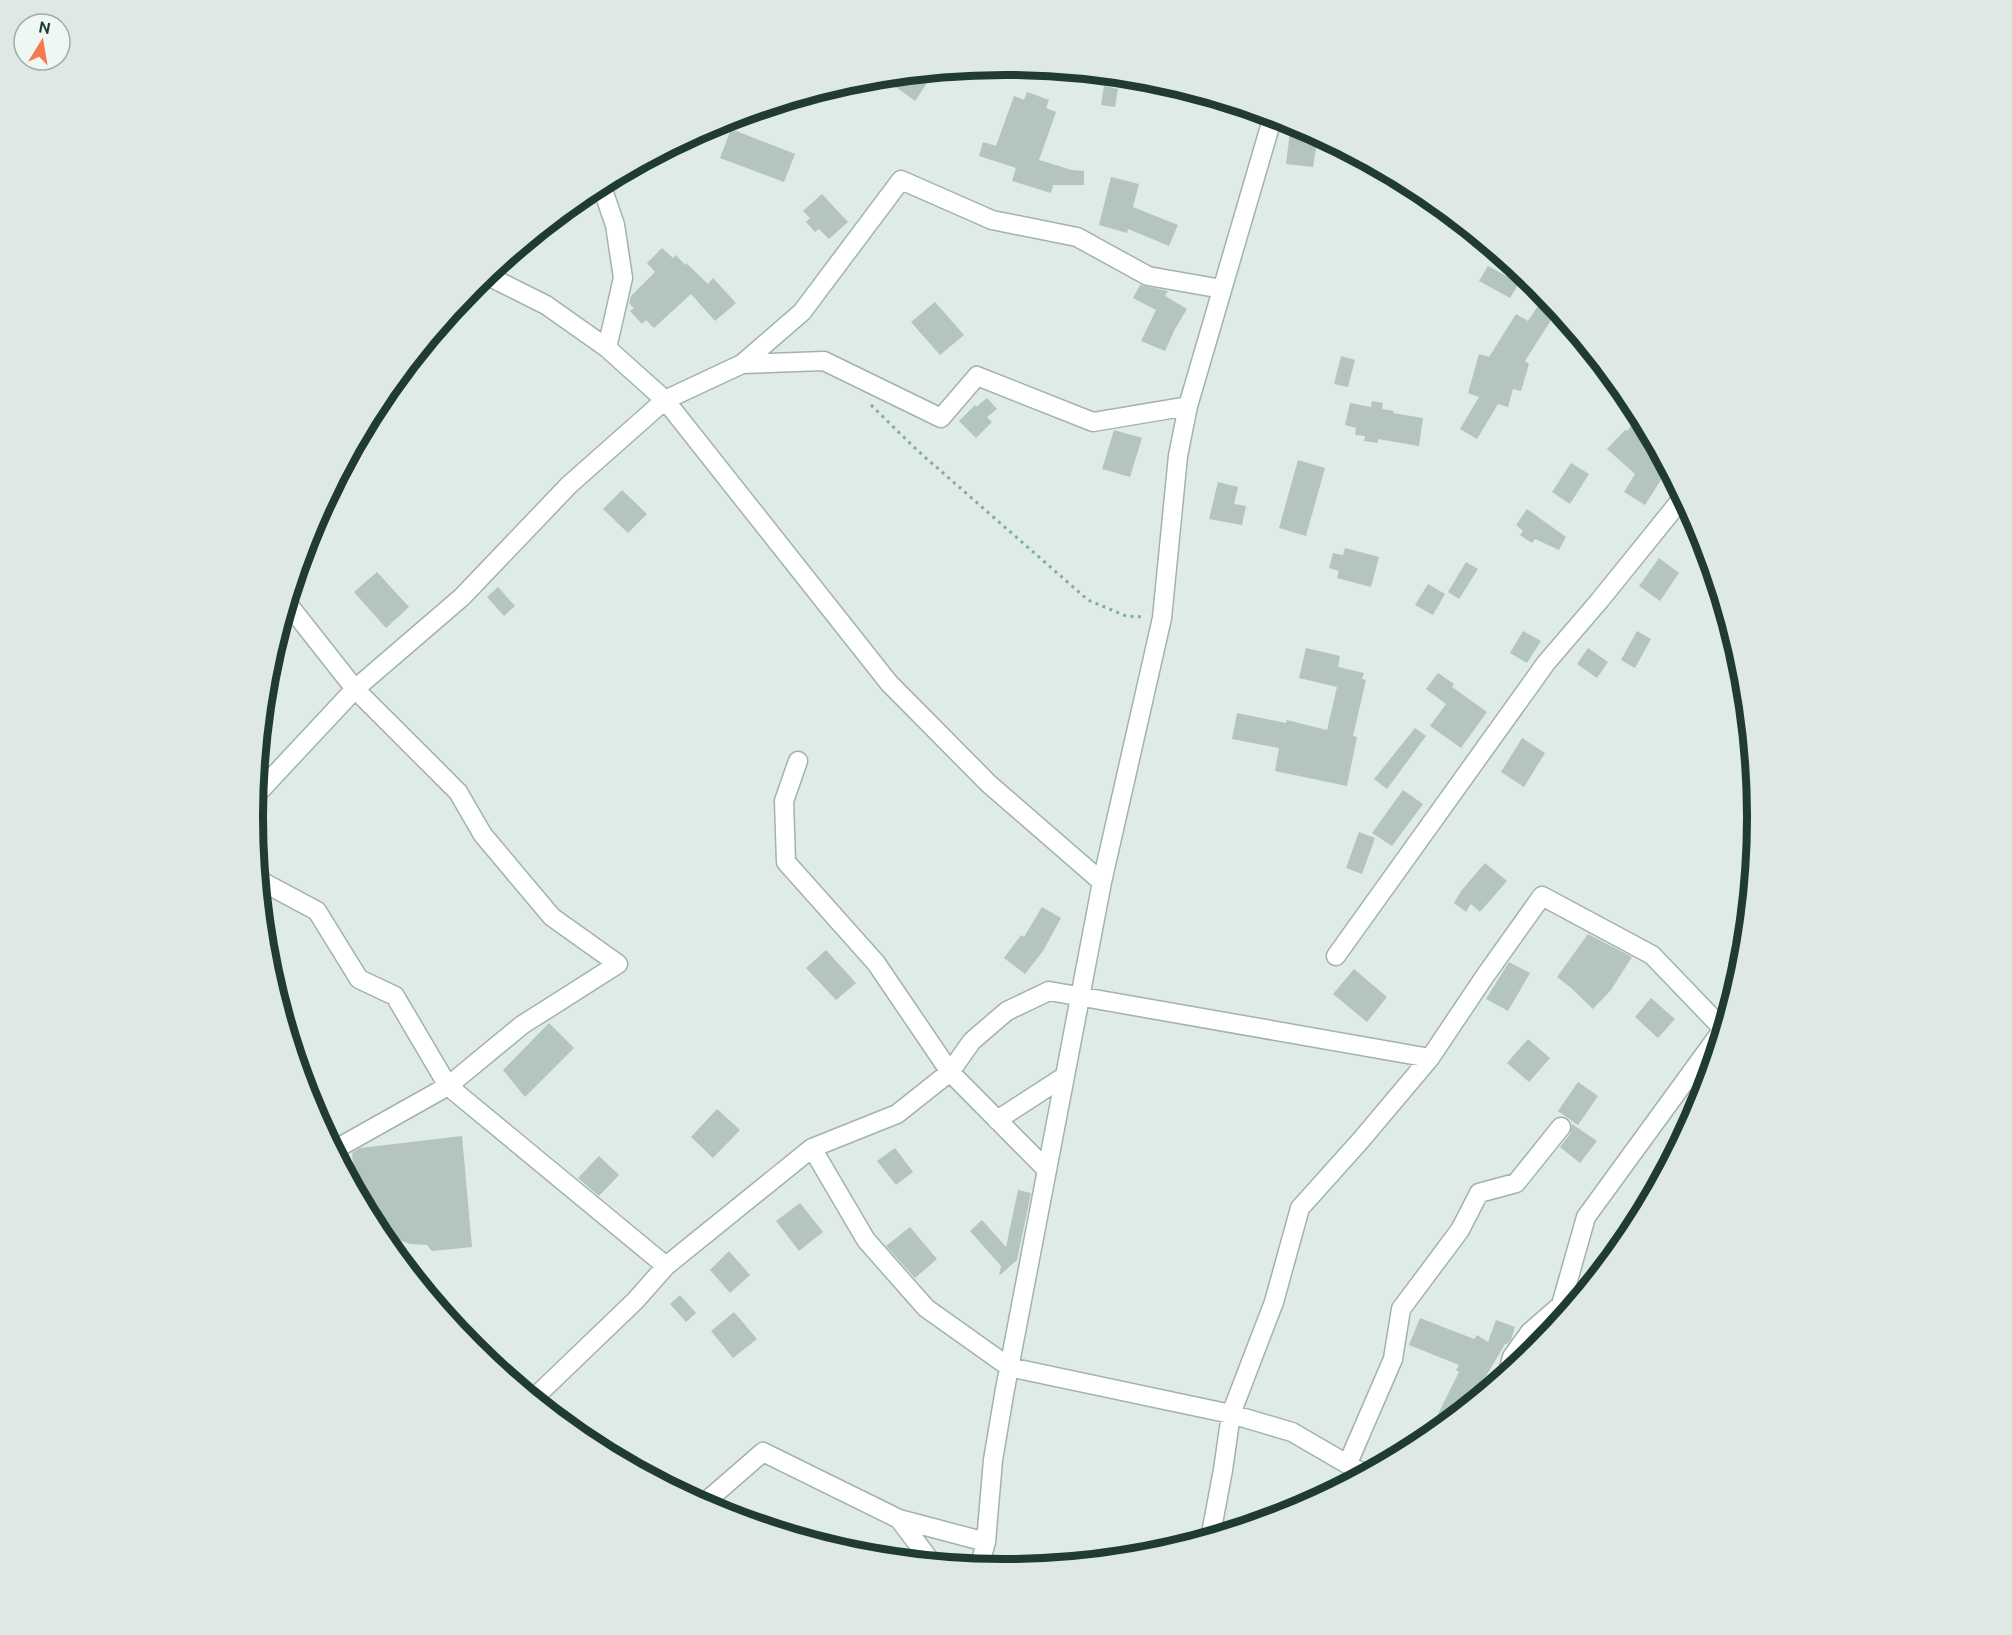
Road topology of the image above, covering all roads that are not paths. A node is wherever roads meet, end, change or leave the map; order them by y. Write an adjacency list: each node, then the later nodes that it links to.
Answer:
1 (1271, 124): 4 (street)
2 (604, 193): 5 (street)
3 (495, 279): 5 (street)
4 (1222, 289): 6 (street); 8 (street)
5 (608, 348): 7 (street)
6 (742, 364): 7 (street); 8 (street)
7 (665, 400): 11 (street); 14 (street)
8 (1188, 406): 14 (street)
9 (1678, 503): 16 (street)
10 (293, 611): 11 (street)
11 (355, 688): 13 (street); 23 (street)
12 (798, 761): 21 (street)
13 (264, 786)
14 (1102, 882): 17 (street)
15 (267, 884): 23 (street)
16 (1336, 956)
17 (1080, 997): 20 (street); 21 (street); 22 (street)
18 (1719, 1024): 20 (street)
19 (1713, 1043): 30 (street)
20 (1430, 1058): 35 (street)
21 (950, 1072): 24 (street); 27 (street)
22 (1065, 1076): 24 (street); 28 (street)
23 (448, 1086): 26 (street); 29 (street)
24 (997, 1120): 28 (street)
25 (1562, 1127): 36 (street)
26 (340, 1146)
27 (812, 1148): 29 (street); 33 (street)
28 (1047, 1170): 33 (street)
29 (666, 1266): 34 (street)
30 (1543, 1329)
31 (1533, 1341): 32 (street)
32 (1511, 1362)
33 (1009, 1367): 35 (street); 41 (street)
34 (538, 1394)
35 (1231, 1414): 36 (street); 40 (street)
36 (1348, 1463): 37 (street)
37 (1359, 1470)
38 (710, 1498): 39 (street)
39 (899, 1519): 41 (street); 42 (street)
40 (1212, 1531)
41 (986, 1542): 43 (street)
42 (926, 1555)
43 (981, 1559)

